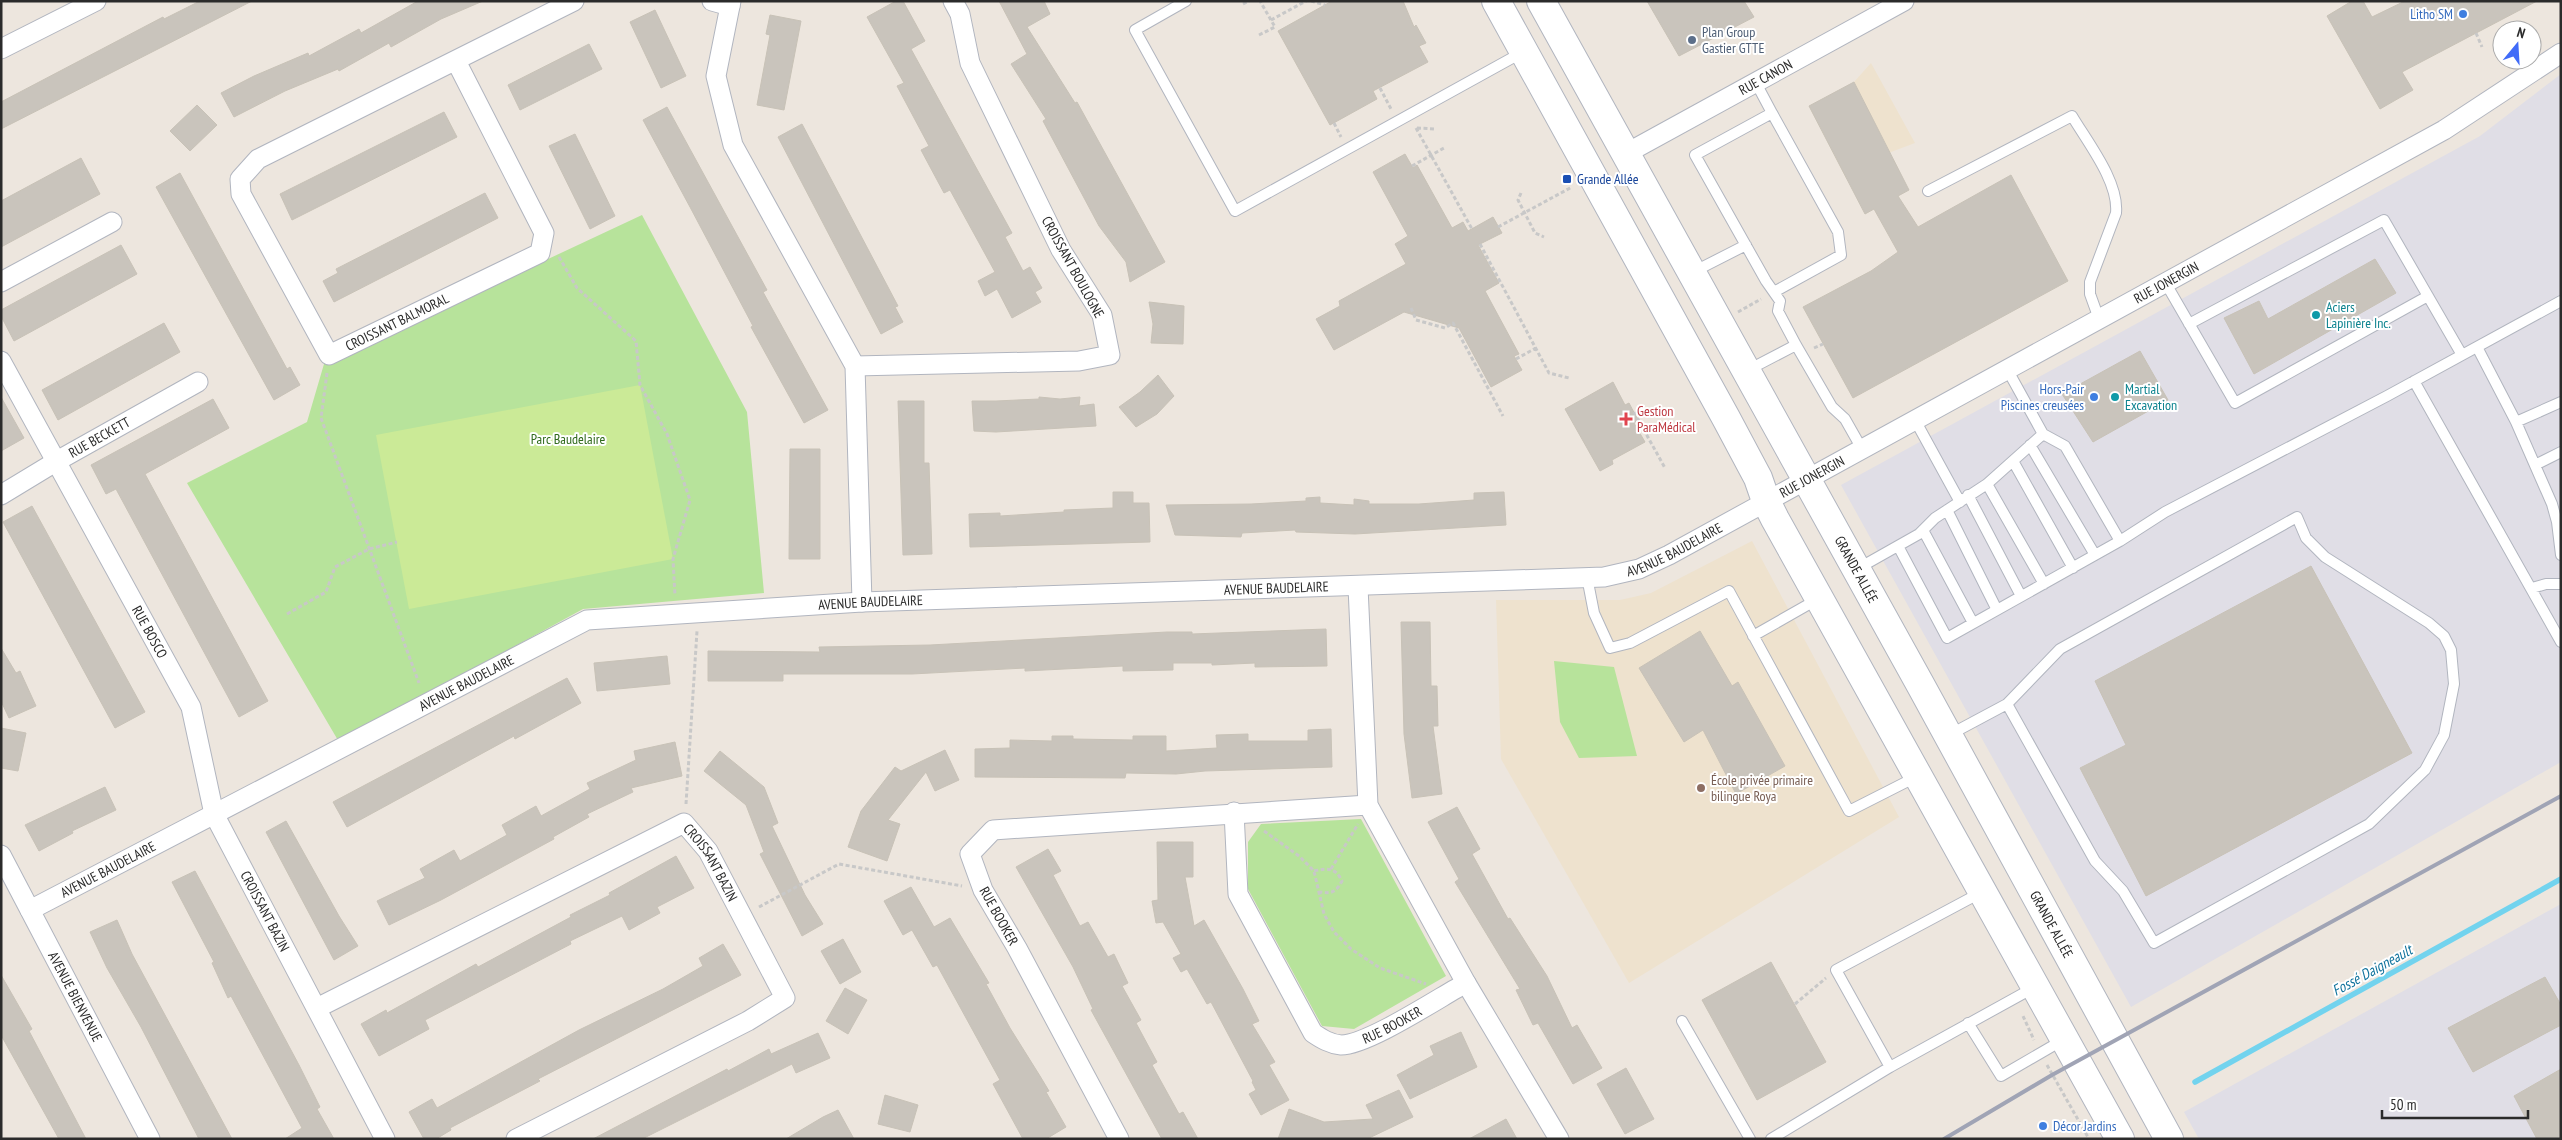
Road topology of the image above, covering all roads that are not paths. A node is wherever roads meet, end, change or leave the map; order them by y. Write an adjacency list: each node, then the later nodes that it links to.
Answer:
1 (96, 1): 10 (street)
2 (574, 1): 13 (street, CROISSANT BALMORAL)
3 (712, 1): 9 (street)
4 (953, 1): 32 (street, CROISSANT BOULOGNE)
5 (1186, 1): 11 (lane)
6 (1496, 1): 11 (main road)
7 (1541, 1): 16 (main road, GRANDE ALLÉE)
8 (1904, 1): 14 (street, RUE CANON)
9 (731, 4): 32 (street)
10 (1, 49)
11 (1524, 51): 51 (main road)
12 (2561, 53): 22 (street, RUE JONERGIN)
13 (456, 61): 13 (street, CROISSANT BALMORAL)
14 (1756, 83): 15 (lane); 16 (street, RUE CANON)
15 (1772, 113): 19 (lane); 23 (lane)
16 (1627, 153): 20 (main road, GRANDE ALLÉE)
17 (1928, 191): 26 (lane)
18 (112, 222): 21 (street)
19 (1746, 245): 20 (lane); 23 (lane)
20 (1692, 273): 34 (main road, GRANDE ALLÉE)
21 (1, 282)
22 (2166, 282): 26 (street, RUE JONERGIN); 27 (lane)
23 (1774, 292): 28 (lane)
24 (2428, 296): 27 (lane); 27 (lane); 30 (lane)
25 (2561, 301): 29 (lane)
26 (2099, 319): 33 (street, RUE JONERGIN)
27 (2189, 324)
28 (1796, 345): 34 (lane); 42 (lane)
29 (2477, 347): 30 (lane); 39 (lane)
30 (2462, 355): 35 (lane)
31 (1, 361): 44 (street, RUE BOSCO)
32 (854, 366): 68 (street)
33 (2007, 369): 38 (street, RUE JONERGIN); 40 (lane)
34 (1746, 371): 47 (main road, GRANDE ALLÉE)
35 (2414, 381): 55 (lane); 65 (lane)
36 (198, 382): 44 (street, RUE BECKETT)
37 (2561, 402): 39 (lane)
38 (1915, 420): 42 (street, RUE JONERGIN); 52 (lane)
39 (2516, 422): 46 (lane)
40 (2043, 434): 41 (lane); 55 (lane)
41 (2030, 445): 45 (lane); 57 (lane)
42 (1862, 449): 47 (street, RUE JONERGIN)
43 (2561, 452): 46 (lane)
44 (57, 461): 49 (street, RUE BECKETT); 78 (street, RUE BOSCO)
45 (2013, 461): 48 (lane); 59 (lane)
46 (2535, 466): 58 (lane)
47 (1807, 479): 51 (street, RUE JONERGIN); 60 (main road, GRANDE ALLÉE)
48 (1987, 484): 50 (lane); 62 (lane)
49 (1, 495)
50 (1968, 495): 52 (lane); 66 (lane)
51 (1766, 501): 61 (street, AVENUE BAUDELAIRE); 67 (main road)
52 (1960, 502): 53 (lane)
53 (1947, 510): 54 (lane); 69 (lane)
54 (1923, 530): 56 (lane); 70 (lane)
55 (2120, 541): 57 (lane)
56 (1898, 546): 60 (lane); 70 (lane)
57 (2095, 555): 59 (lane)
58 (2561, 555)
59 (2073, 568): 62 (lane)
60 (1856, 569): 74 (main road, GRANDE ALLÉE)
61 (1587, 577): 64 (street, AVENUE BAUDELAIRE); 71 (lane)
62 (2044, 584): 66 (lane)
63 (2561, 584): 65 (lane)
64 (1358, 587): 68 (street, AVENUE BAUDELAIRE); 76 (street)
65 (2532, 588): 72 (lane)
66 (2022, 596): 69 (lane)
67 (1819, 598): 71 (lane); 75 (main road)
68 (862, 602): 78 (street, AVENUE BAUDELAIRE)
69 (1997, 610): 70 (lane)
70 (1973, 623)
71 (1753, 636): 75 (lane)
72 (2561, 642)
73 (2007, 704): 73 (lane); 74 (lane)
74 (1948, 735): 97 (main road, GRANDE ALLÉE)
75 (1919, 775): 80 (main road)
76 (1368, 805): 77 (street, RUE BOOKER); 82 (street)
77 (1234, 812): 82 (street, RUE BOOKER); 92 (street, RUE BOOKER)
78 (214, 814): 81 (street, AVENUE BAUDELAIRE); 84 (street, CROISSANT BAZIN)
79 (1, 855): 81 (street, AVENUE BIENVENUE)
80 (1983, 891): 83 (main road); 88 (lane)
81 (30, 910): 89 (street, AVENUE BIENVENUE)
82 (1466, 982): 93 (street)
83 (2036, 987): 86 (lane); 87 (main road)
84 (317, 1008): 90 (street, CROISSANT BAZIN); 91 (street, CROISSANT BAZIN)
85 (1682, 1021): 94 (lane)
86 (1968, 1023): 87 (lane); 88 (lane)
87 (2065, 1039): 96 (main road)
88 (1890, 1068): 95 (lane)
89 (150, 1139)
90 (385, 1139)
91 (516, 1139)
92 (1119, 1139)
93 (1559, 1139)
94 (1750, 1139)
95 (1771, 1139)
96 (2120, 1139)
97 (2169, 1139)

